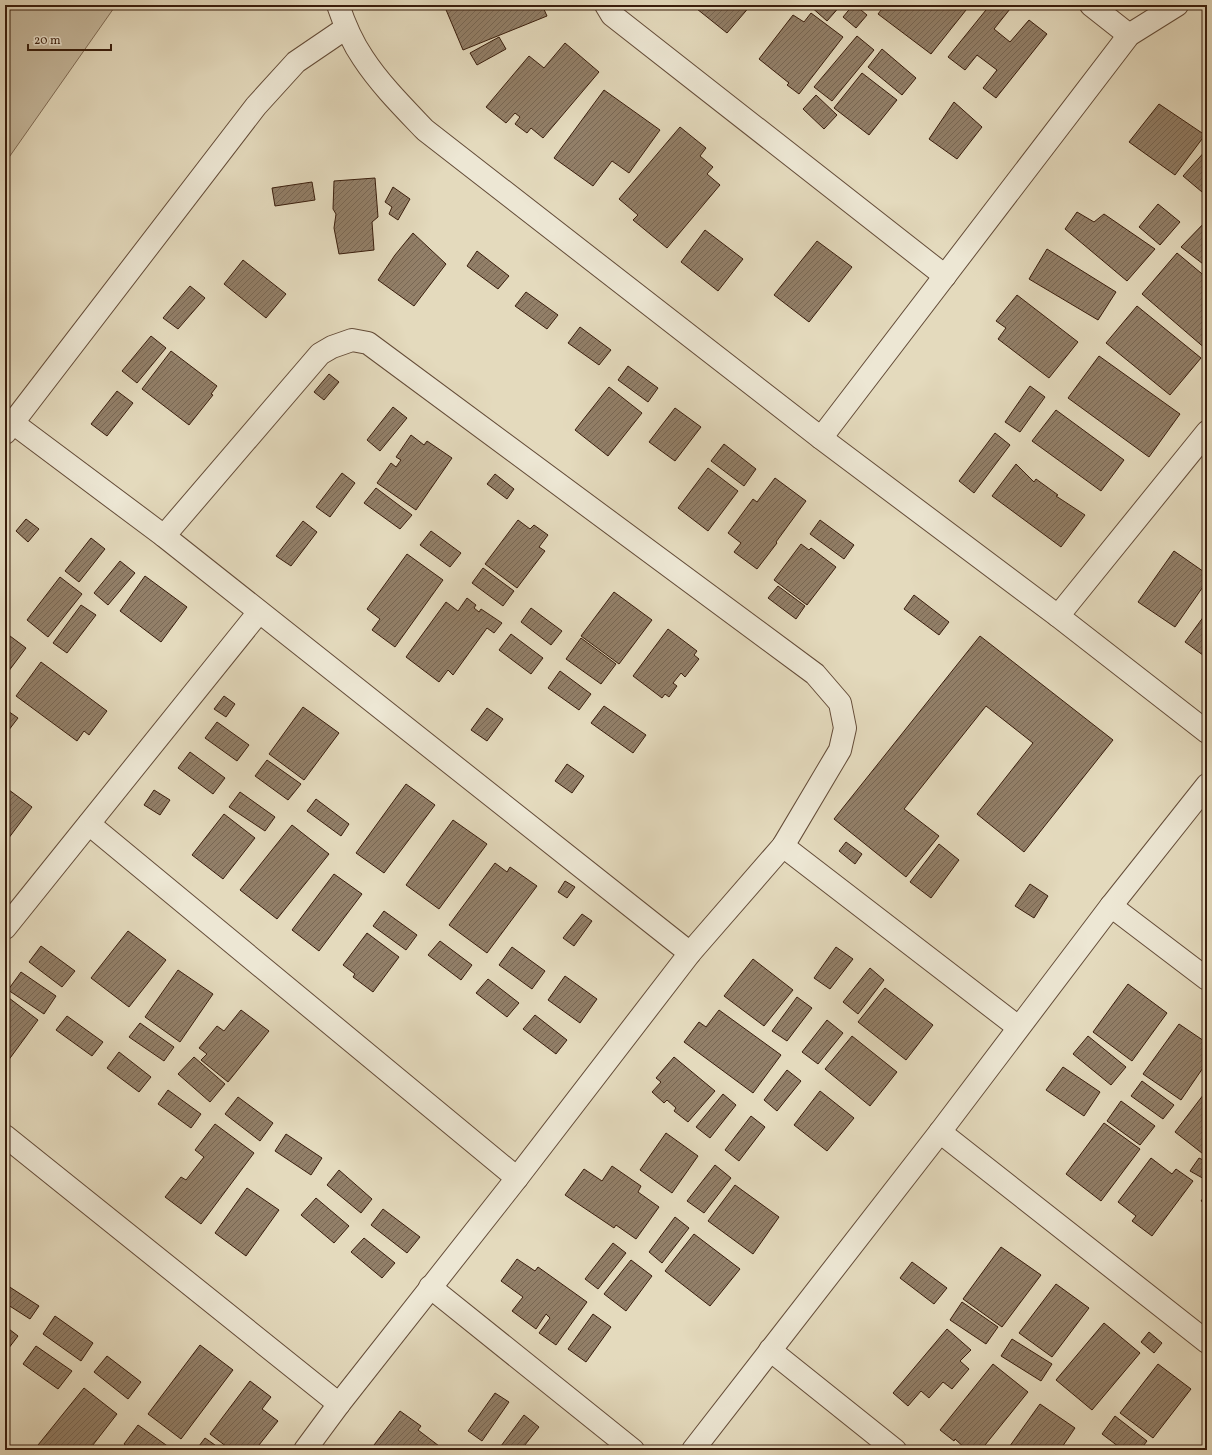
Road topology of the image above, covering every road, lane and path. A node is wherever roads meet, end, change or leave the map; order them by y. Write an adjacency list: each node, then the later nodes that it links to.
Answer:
1 (338, 5): 5 (street)
2 (606, 5): 7 (street)
3 (1091, 5): 6 (street)
4 (1177, 5): 6 (street)
5 (346, 28): 8 (street); 10 (street)
6 (1129, 35): 7 (street)
7 (945, 276): 10 (street)
8 (9, 428): 11 (street)
9 (1207, 432): 13 (street)
10 (821, 438): 13 (street)
11 (164, 536): 12 (street); 17 (street)
12 (259, 612): 16 (street); 20 (street)
13 (1058, 616): 14 (street)
14 (1207, 732)
15 (1207, 785): 18 (street)
16 (89, 824): 19 (street); 25 (street)
17 (783, 846): 20 (street); 22 (street)
18 (1111, 906): 21 (street); 22 (street)
19 (5, 928)
20 (690, 953): 25 (street)
21 (1207, 979)
22 (1018, 1027): 23 (street)
23 (940, 1132): 27 (street); 28 (street)
24 (5, 1136): 29 (street)
25 (517, 1178): 26 (street)
26 (430, 1287): 29 (street); 31 (street)
27 (1207, 1342)
28 (770, 1350): 32 (street); 33 (street)
29 (338, 1404): 30 (street)
30 (305, 1450)
31 (633, 1450)
32 (693, 1450)
33 (895, 1450)

